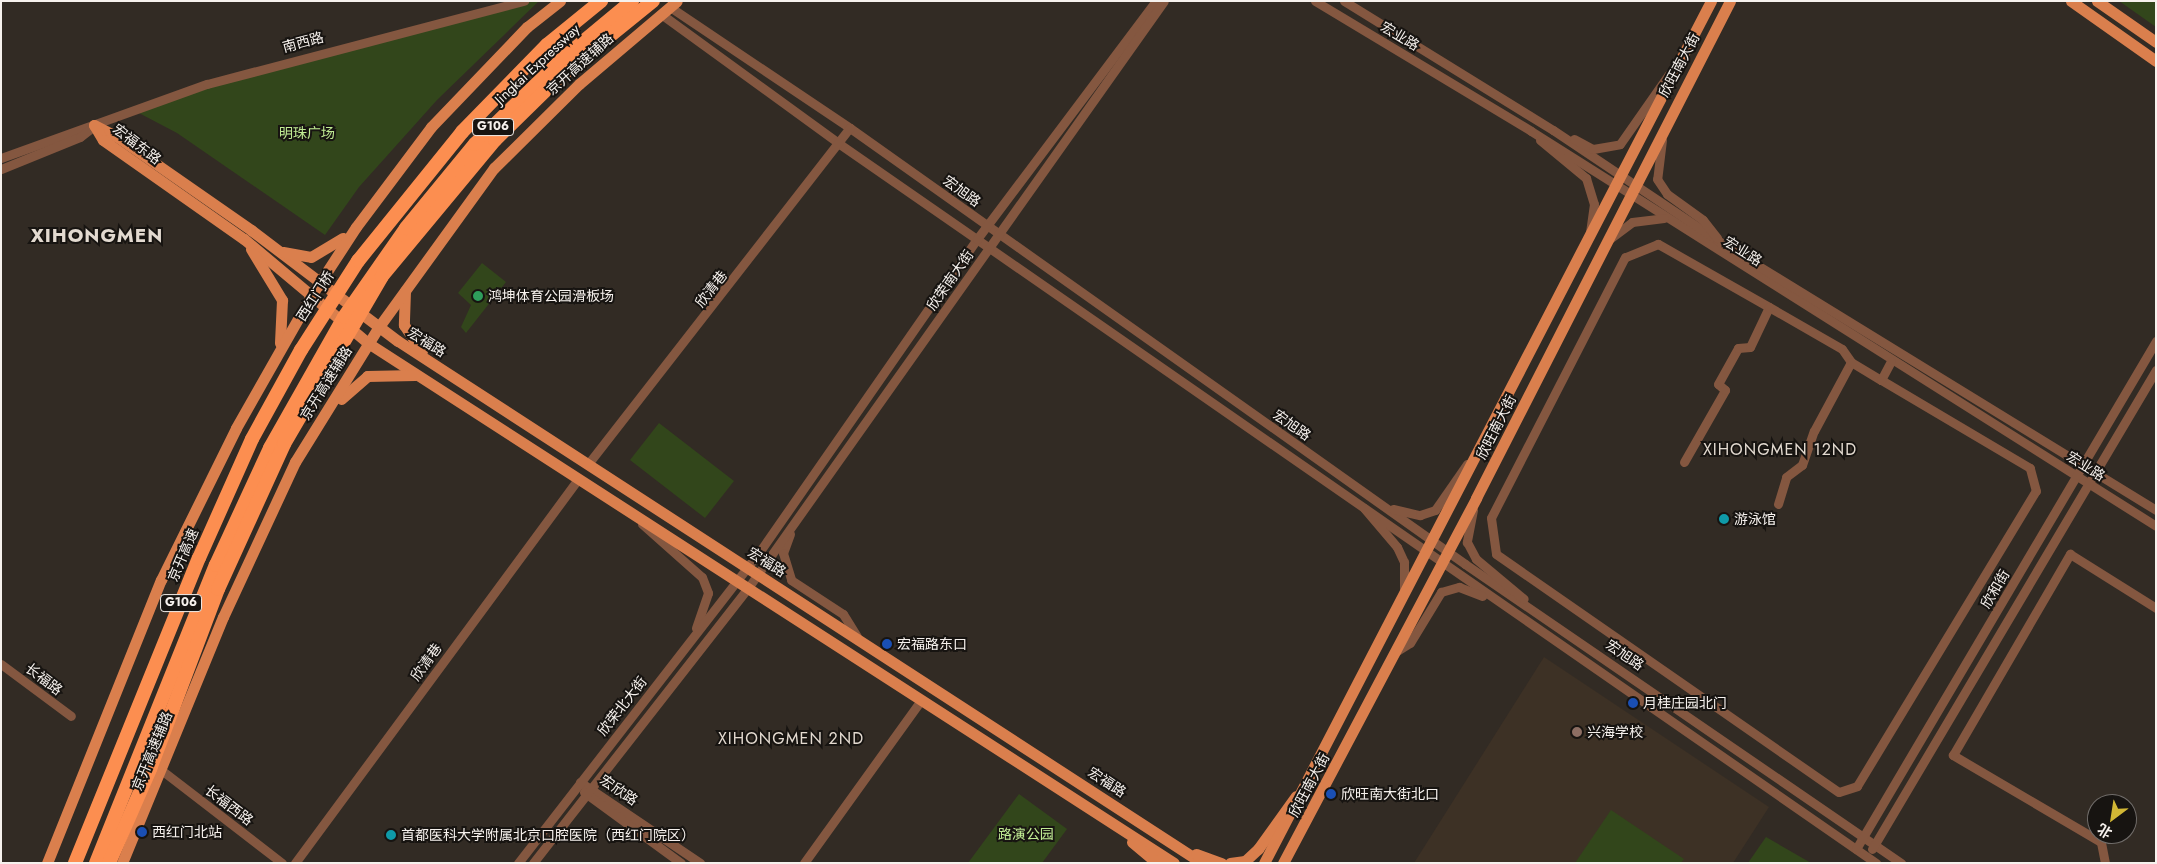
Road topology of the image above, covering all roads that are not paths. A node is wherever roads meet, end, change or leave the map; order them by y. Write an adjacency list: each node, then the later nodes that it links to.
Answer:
1 (524, 1): 19 (street, 南西路)
2 (560, 1): 29 (main road)
3 (601, 1): 39 (highway, Jingkai Expressway / G106)
4 (632, 1): 40 (highway, Jingkai Expressway / G106)
5 (653, 1): 40 (highway)
6 (1156, 1): 30 (street, 欣荣南大街)
7 (1164, 1): 31 (street, 欣荣南大街)
8 (1315, 1): 22 (street, 宏业路)
9 (1344, 1): 21 (street, 宏业路)
10 (1711, 1): 16 (main road, 欣旺南大街)
11 (1730, 1): 18 (main road, 欣旺南大街)
12 (2071, 1): 17 (main road)
13 (2097, 1): 15 (main road)
14 (669, 8): 20 (street, 宏旭路); 23 (street, 宏旭路); 41 (main road, 京开高速辅路)
15 (2156, 42)
16 (1680, 60): 21 (street); 26 (main road, 欣旺南大街)
17 (2156, 61)
18 (1666, 122): 27 (main road, 欣旺南大街); 36 (street)
19 (94, 125): 24 (street, 南西路); 25 (street, 南西路); 32 (main road, 宏福东路); 37 (main road, 宏福东路)
20 (850, 128): 23 (street, 欣清巷); 30 (street, 宏旭路)
21 (1553, 130): 26 (street, 宏业路)
22 (1531, 131): 26 (street, 宏业路); 34 (street)
23 (841, 145): 33 (street, 宏旭路); 62 (street, 欣清巷)
24 (1, 158)
25 (1, 169)
26 (1617, 182): 27 (street, 宏业路); 34 (main road, 欣旺南大街)
27 (1630, 191): 28 (street, 宏业路); 36 (street, 宏业路); 38 (main road, 欣旺南大街)
28 (1666, 218): 36 (street, 宏业路); 38 (street)
29 (356, 226): 37 (main road); 42 (main road)
30 (988, 226): 31 (street, 宏旭路); 33 (street, 欣荣南大街)
31 (1000, 234): 35 (street, 欣荣南大街); 68 (street, 宏旭路)
32 (244, 239): 43 (main road, 宏福东路); 49 (main road)
33 (977, 240): 35 (street, 宏旭路); 79 (street, 欣荣南大街)
34 (1589, 242): 60 (main road, 欣旺南大街)
35 (989, 248): 71 (street, 宏旭路); 74 (street, 欣荣南大街)
36 (1723, 248): 51 (street, 宏业路); 63 (street, 宏业路)
37 (273, 249): 42 (main road, 宏福东路)
38 (1601, 249): 69 (main road, 欣旺南大街)
39 (358, 261): 48 (highway, 西红门桥 / G106)
40 (378, 274): 53 (highway)
41 (408, 282): 45 (main road, 京开高速辅路); 50 (main road)
42 (318, 283): 43 (main road); 45 (main road, 宏福路)
43 (311, 296): 47 (main road); 49 (main road)
44 (1770, 307): 52 (street); 56 (street); 61 (street)
45 (378, 328): 47 (main road, 京开高速辅路); 50 (main road, 宏福路)
46 (2156, 341): 57 (street, 欣和街)
47 (368, 343): 55 (main road); 59 (main road, 京开高速辅路)
48 (301, 350): 107 (highway, 京开高速 / G106)
49 (278, 353): 106 (main road)
50 (429, 360): 62 (main road, 宏福路)
51 (1891, 361): 56 (street); 65 (street, 宏业路)
52 (1851, 362): 56 (street); 70 (street)
53 (322, 363): 108 (highway, G106); 109 (highway)
54 (2156, 370): 58 (street, 欣和街)
55 (419, 376): 59 (main road); 66 (main road)
56 (1881, 380)
57 (2134, 380): 58 (street); 63 (street, 欣和街)
58 (2146, 387): 64 (street, 欣和街)
59 (319, 424): 95 (main road, 京开高速辅路)
60 (1485, 443): 68 (street); 76 (main road, 欣旺南大街)
61 (1684, 462)
62 (588, 464): 79 (main road, 宏福路)
63 (2084, 466): 64 (street, 宏业路); 65 (street, 欣和街)
64 (2095, 473): 67 (street, 欣和街); 73 (street, 宏业路)
65 (2078, 477): 67 (street, 宏业路); 78 (street, 欣和街)
66 (579, 478): 72 (main road); 112 (street, 欣清巷)
67 (2088, 484): 75 (street, 宏业路); 82 (street, 欣和街)
68 (1372, 498): 76 (street, 宏旭路)
69 (1476, 498): 77 (main road, 欣旺南大街); 85 (street)
70 (1778, 504)
71 (1363, 506): 76 (street, 宏旭路); 83 (street)
72 (626, 509): 80 (main road); 88 (street)
73 (2156, 510)
74 (794, 524): 79 (street, 欣荣南大街); 87 (street)
75 (2156, 526)
76 (1429, 546): 77 (street, 宏旭路); 83 (main road, 欣旺南大街)
77 (1445, 557): 85 (street, 宏旭路); 86 (street, 宏旭路); 89 (main road, 欣旺南大街)
78 (2024, 567): 82 (street); 93 (street, 欣和街)
79 (753, 571): 80 (street, 欣荣北大街); 81 (street, 欣荣北大街); 87 (main road, 宏福路)
80 (738, 582): 81 (main road); 88 (street, 欣荣北大街)
81 (748, 588): 91 (main road); 97 (street, 欣荣北大街)
82 (2027, 588): 94 (street, 欣和街)
83 (1402, 596): 98 (main road, 欣旺南大街)
84 (2156, 608): 127 (street)
85 (1534, 611): 101 (street, 宏旭路)
86 (1511, 612): 89 (street); 104 (street, 宏旭路)
87 (857, 636): 102 (main road, 宏福路)
88 (692, 639): 96 (street, 欣荣北大街)
89 (1396, 651): 124 (main road, 欣旺南大街)
90 (1, 664): 92 (street, 长福路)
91 (921, 700): 100 (main road); 117 (street)
92 (71, 716)
93 (1914, 753): 94 (street); 101 (street, 欣和街)
94 (1926, 762): 103 (street, 欣和街)
95 (160, 769): 110 (main road, 京开高速辅路); 111 (street, 长福西路)
96 (580, 782): 97 (street, 宏欣路); 99 (street, 宏欣路); 113 (street, 欣荣北大街)
97 (593, 787): 99 (street, 欣荣北大街); 116 (street, 宏欣路)
98 (1304, 788): 122 (main road); 123 (main road, 欣旺南大街)
99 (586, 796): 114 (street, 欣荣北大街); 115 (street, 宏欣路)
100 (1111, 822): 118 (main road); 119 (main road)
101 (1864, 836): 103 (street, 宏旭路); 104 (street, 欣和街)
102 (1172, 843): 120 (main road, 宏福路); 121 (main road)
103 (1875, 845): 105 (street, 欣和街); 126 (street, 宏旭路)
104 (1856, 849): 105 (street, 宏旭路)
105 (1867, 857): 125 (street, 宏旭路)
106 (47, 863)
107 (75, 863)
108 (96, 863)
109 (109, 863)
110 (122, 863)
111 (282, 863)
112 (295, 863)
113 (518, 863)
114 (533, 863)
115 (681, 863)
116 (700, 863)
117 (804, 863)
118 (1157, 863)
119 (1174, 863)
120 (1202, 863)
121 (1221, 863)
122 (1230, 863)
123 (1264, 863)
124 (1285, 863)
125 (1876, 863)
126 (1901, 863)
127 (2105, 863)

